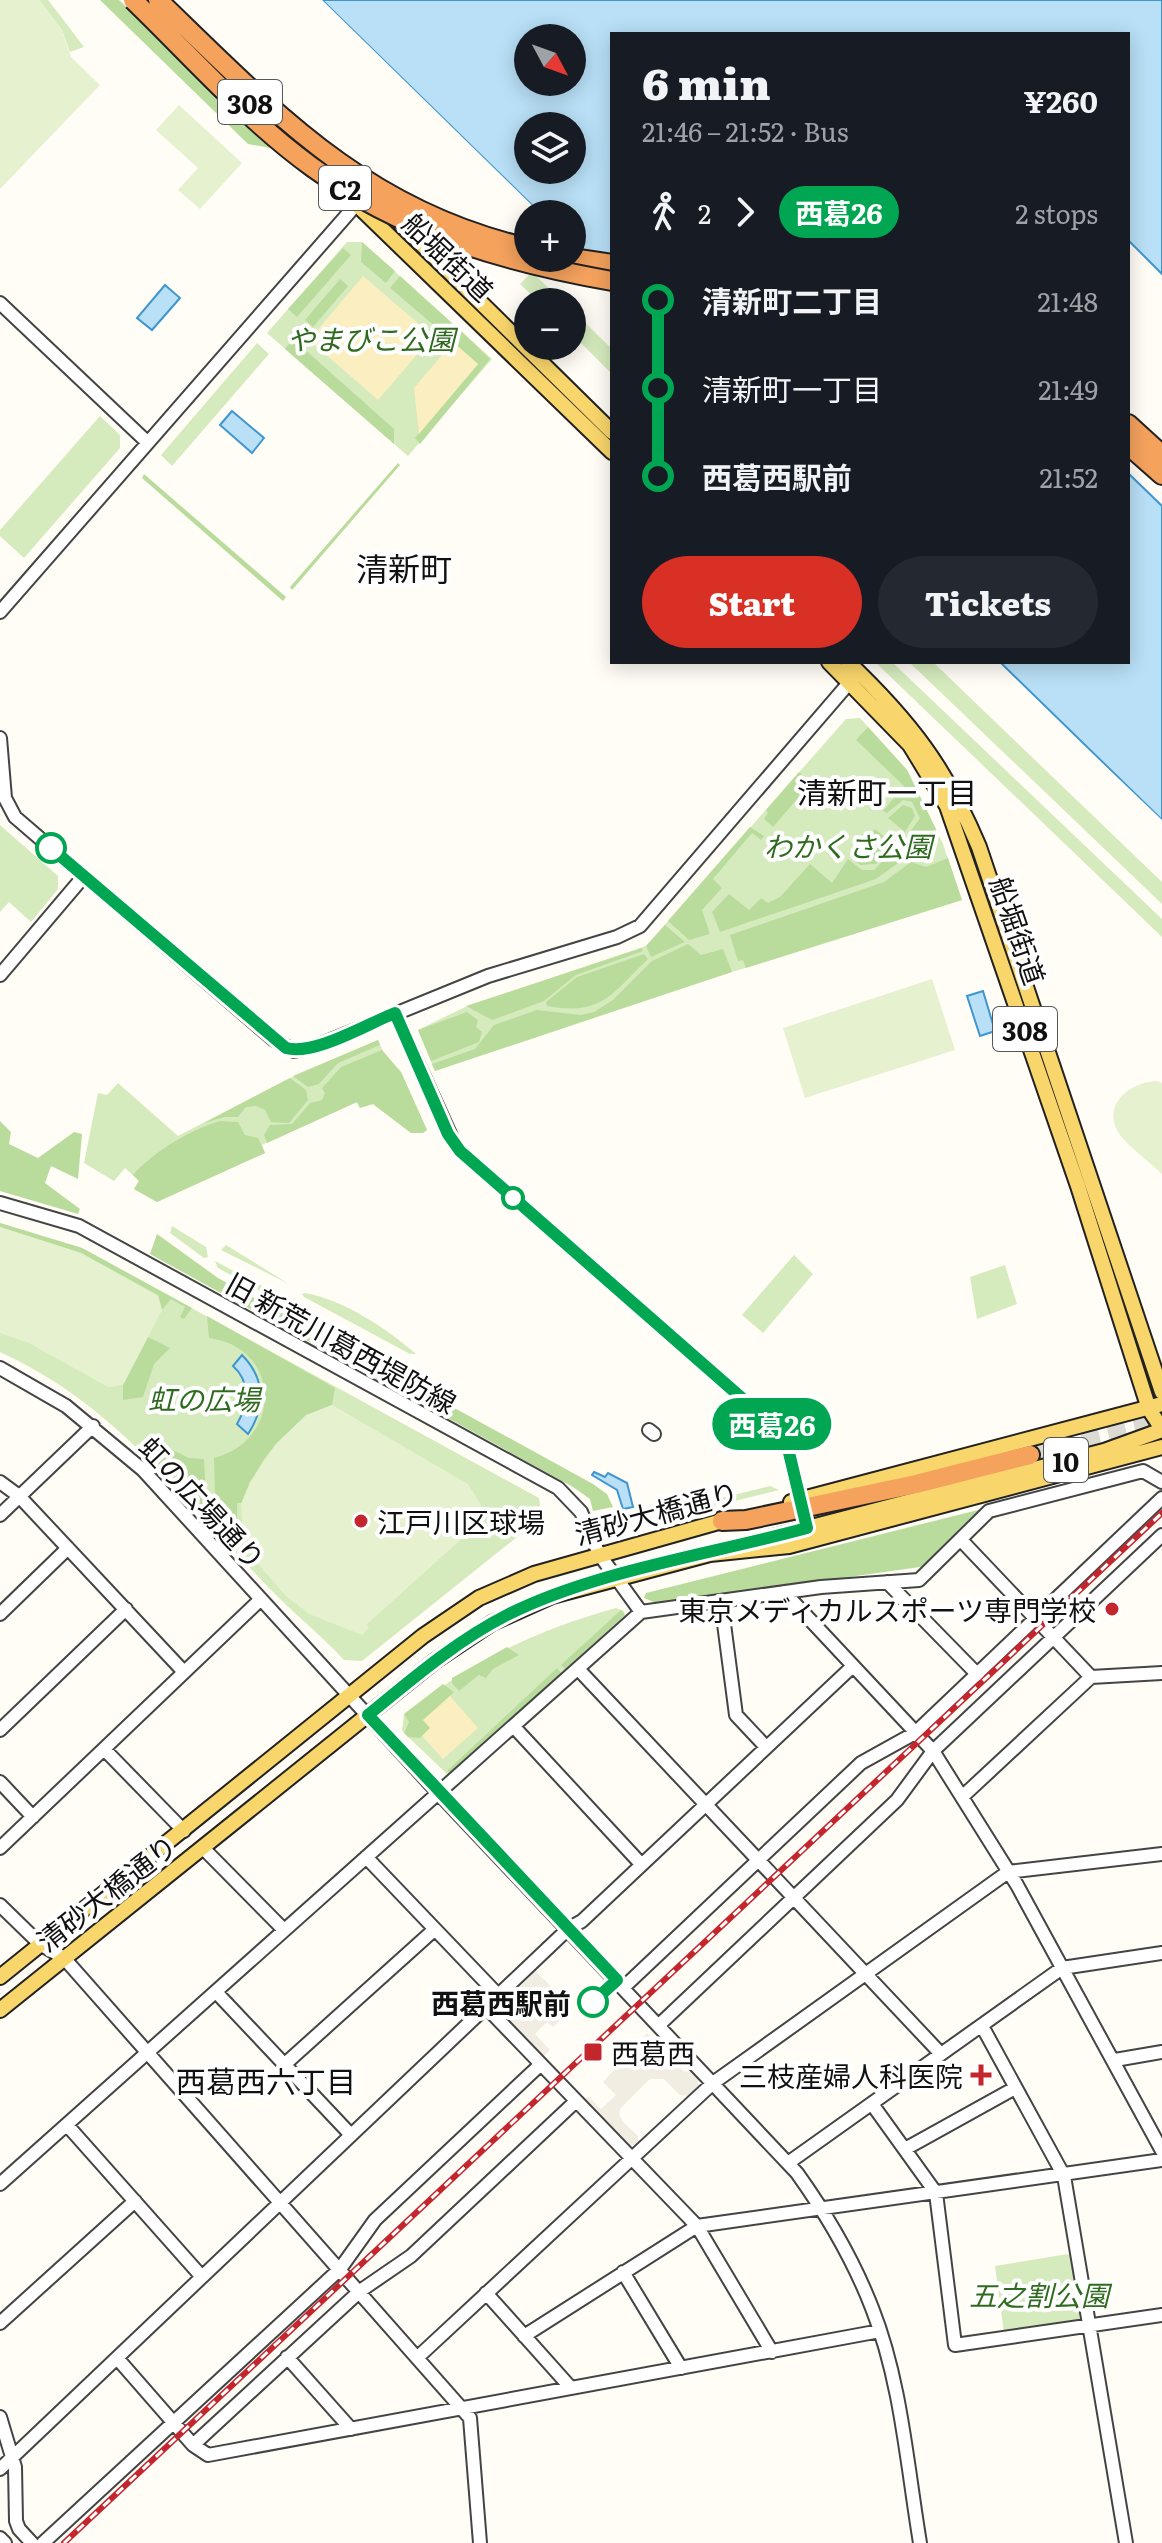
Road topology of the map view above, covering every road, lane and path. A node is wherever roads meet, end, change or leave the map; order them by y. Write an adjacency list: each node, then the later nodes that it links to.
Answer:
1 (133, 0): 10 (highway, C2, bridge)
2 (144, 0): 6 (main road, 船堀街道 / 308)
3 (158, 0): 7 (highway, C2, bridge)
4 (166, 0): 5 (main road, 船堀街道 / 308)
5 (368, 192): 6 (street); 13 (main road, 船堀街道 / 308)
6 (356, 204): 14 (street); 16 (main road, 船堀街道 / 308)
7 (514, 243)
8 (586, 260): 9 (highway)
9 (610, 264)
10 (610, 281)
11 (0, 303): 14 (street)
12 (1130, 426): 17 (highway)
13 (610, 430)
14 (147, 442): 19 (street)
15 (1130, 447): 18 (highway)
16 (610, 450)
17 (1162, 455)
18 (1162, 475)
19 (0, 612)
20 (834, 664): 21 (main road, 船堀街道 / 308)
21 (852, 672): 25 (street); 28 (main road, 船堀街道 / 308); 29 (main road, 船堀街道 / 308)
22 (0, 738): 23 (street)
23 (84, 876): 24 (street); 25 (street)
24 (0, 975)
25 (395, 1013): 38 (street)
26 (0, 1203): 45 (street, 旧 新荒川葛西堤防線)
27 (0, 1368): 30 (street, 虹の広場通り)
28 (1162, 1392)
29 (1156, 1406): 31 (main road, 船堀街道 / 308); 38 (main road)
30 (93, 1426): 36 (street); 50 (street, 虹の広場通り)
31 (1162, 1430): 41 (main road, 10)
32 (1162, 1447): 46 (main road, 清砂大橋通り)
33 (1030, 1455): 38 (highway)
34 (0, 1482): 36 (street)
35 (1162, 1482): 43 (street)
36 (19, 1496): 39 (street); 44 (street)
37 (1162, 1498): 55 (street)
38 (802, 1504): 40 (highway); 41 (street)
39 (0, 1515)
40 (722, 1521): 45 (main road, 清砂大橋通り)
41 (807, 1528): 46 (main road, 10)
42 (1162, 1535): 56 (street)
43 (961, 1540): 48 (street); 55 (street)
44 (68, 1548): 52 (street); 54 (street)
45 (599, 1554): 47 (street, 旧 新荒川葛西堤防線); 63 (main road, 清砂大橋通り)
46 (710, 1554): 47 (main road, 清砂大橋通り)
47 (614, 1578): 53 (street, 旧 新荒川葛西堤防線); 64 (main road, 清砂大橋通り)
48 (887, 1582): 49 (street); 61 (street)
49 (784, 1592): 51 (street); 57 (street)
50 (261, 1599): 59 (street); 63 (street, 虹の広場通り)
51 (721, 1601): 53 (street); 68 (street)
52 (126, 1609): 59 (street); 66 (street)
53 (641, 1612): 58 (street)
54 (0, 1614)
55 (1036, 1620): 56 (street); 61 (street)
56 (1053, 1637): 62 (street); 70 (street)
57 (853, 1666): 67 (street); 68 (street)
58 (579, 1670): 65 (street); 74 (street)
59 (184, 1672): 69 (street)
60 (1162, 1673): 62 (street)
61 (978, 1675): 67 (street)
62 (1091, 1677): 73 (street)
63 (349, 1694): 64 (street, 虹の広場通り); 76 (main road, 清砂大橋通り)
64 (368, 1715): 72 (street, 虹の広場通り); 78 (main road, 清砂大橋通り)
65 (515, 1728): 72 (street); 82 (street)
66 (0, 1730)
67 (915, 1733): 70 (street); 81 (street)
68 (766, 1747): 74 (street)
69 (104, 1749): 75 (street); 76 (street)
70 (933, 1751): 73 (street); 84 (street)
71 (0, 1782): 75 (street)
72 (440, 1794): 80 (street); 87 (street, 虹の広場通り)
73 (962, 1797): 83 (street)
74 (706, 1805): 81 (street); 82 (street)
75 (33, 1817): 77 (street)
76 (184, 1831): 89 (main road, 清砂大橋通り)
77 (0, 1848)
78 (203, 1848): 88 (street); 91 (main road, 清砂大橋通り)
79 (1162, 1854): 83 (street)
80 (366, 1857): 86 (street); 88 (street)
81 (758, 1862): 84 (street); 95 (street)
82 (641, 1864): 87 (street)
83 (1008, 1872): 92 (street); 93 (street)
84 (793, 1899): 93 (street); 100 (street)
85 (0, 1905): 89 (street)
86 (435, 1929): 97 (street); 106 (street)
87 (568, 1929): 95 (street, 虹の広場通り); 97 (street)
88 (284, 1930): 96 (street)
89 (40, 1944): 91 (street); 94 (main road, 清砂大橋通り)
90 (1162, 1953): 92 (street)
91 (64, 1958): 99 (main road, 清砂大橋通り); 102 (street)
92 (1062, 1968): 101 (street); 105 (street)
93 (865, 1973): 104 (street); 108 (street)
94 (0, 1977)
95 (624, 1987): 100 (street, 虹の広場通り)
96 (216, 1992): 102 (street); 106 (street)
97 (498, 1995): 98 (street)
98 (486, 2007): 107 (street); 113 (street)
99 (0, 2010)
100 (659, 2025): 108 (street, 虹の広場通り)
101 (982, 2026): 104 (street); 109 (street)
102 (149, 2052): 112 (street); 123 (street)
103 (1162, 2052): 105 (street)
104 (941, 2054): 111 (street)
105 (1115, 2060): 115 (street)
106 (285, 2064): 113 (street)
107 (541, 2064): 110 (street); 126 (street)
108 (713, 2083): 116 (street); 118 (street, 虹の広場通り)
109 (1015, 2088): 114 (street); 119 (street)
110 (575, 2102): 116 (street); 129 (street)
111 (872, 2104): 114 (street); 118 (street)
112 (67, 2125): 120 (street); 122 (street)
113 (351, 2135): 123 (street)
114 (905, 2149): 121 (street)
115 (1162, 2151)
116 (631, 2159): 125 (street); 130 (street)
117 (1162, 2160): 119 (street)
118 (788, 2163): 124 (street, 虹の広場通り)
119 (1064, 2176): 121 (street); 133 (street)
120 (0, 2184)
121 (936, 2193): 124 (street); 133 (street)
122 (135, 2201): 128 (street); 132 (street)
123 (281, 2202): 126 (street); 128 (street)
124 (821, 2208): 125 (street); 134 (street, 虹の広場通り)
125 (697, 2226): 127 (street); 136 (street)
126 (340, 2269): 129 (street); 144 (street)
127 (623, 2272): 135 (street); 140 (street)
128 (202, 2277): 139 (street)
129 (360, 2291): 137 (street); 138 (street)
130 (486, 2293): 135 (street); 138 (street)
131 (1162, 2315): 133 (street)
132 (0, 2323)
133 (1088, 2325): 155 (street)
134 (880, 2331): 136 (street); 154 (street, 虹の広場通り)
135 (524, 2336): 141 (street)
136 (772, 2352): 140 (street)
137 (287, 2357): 145 (street); 146 (street)
138 (418, 2357): 142 (street)
139 (117, 2358): 144 (street); 147 (street)
140 (681, 2368): 141 (street)
141 (571, 2388): 142 (street)
142 (462, 2409): 145 (street); 153 (street)
143 (0, 2417): 147 (street)
144 (175, 2423): 146 (street); 152 (street)
145 (351, 2429): 146 (street)
146 (193, 2445)
147 (11, 2459): 148 (street); 151 (street)
148 (0, 2469)
149 (0, 2538): 150 (street)
150 (5, 2543)
151 (32, 2543)
152 (43, 2543)
153 (480, 2543)
154 (920, 2543)
155 (1126, 2543)

